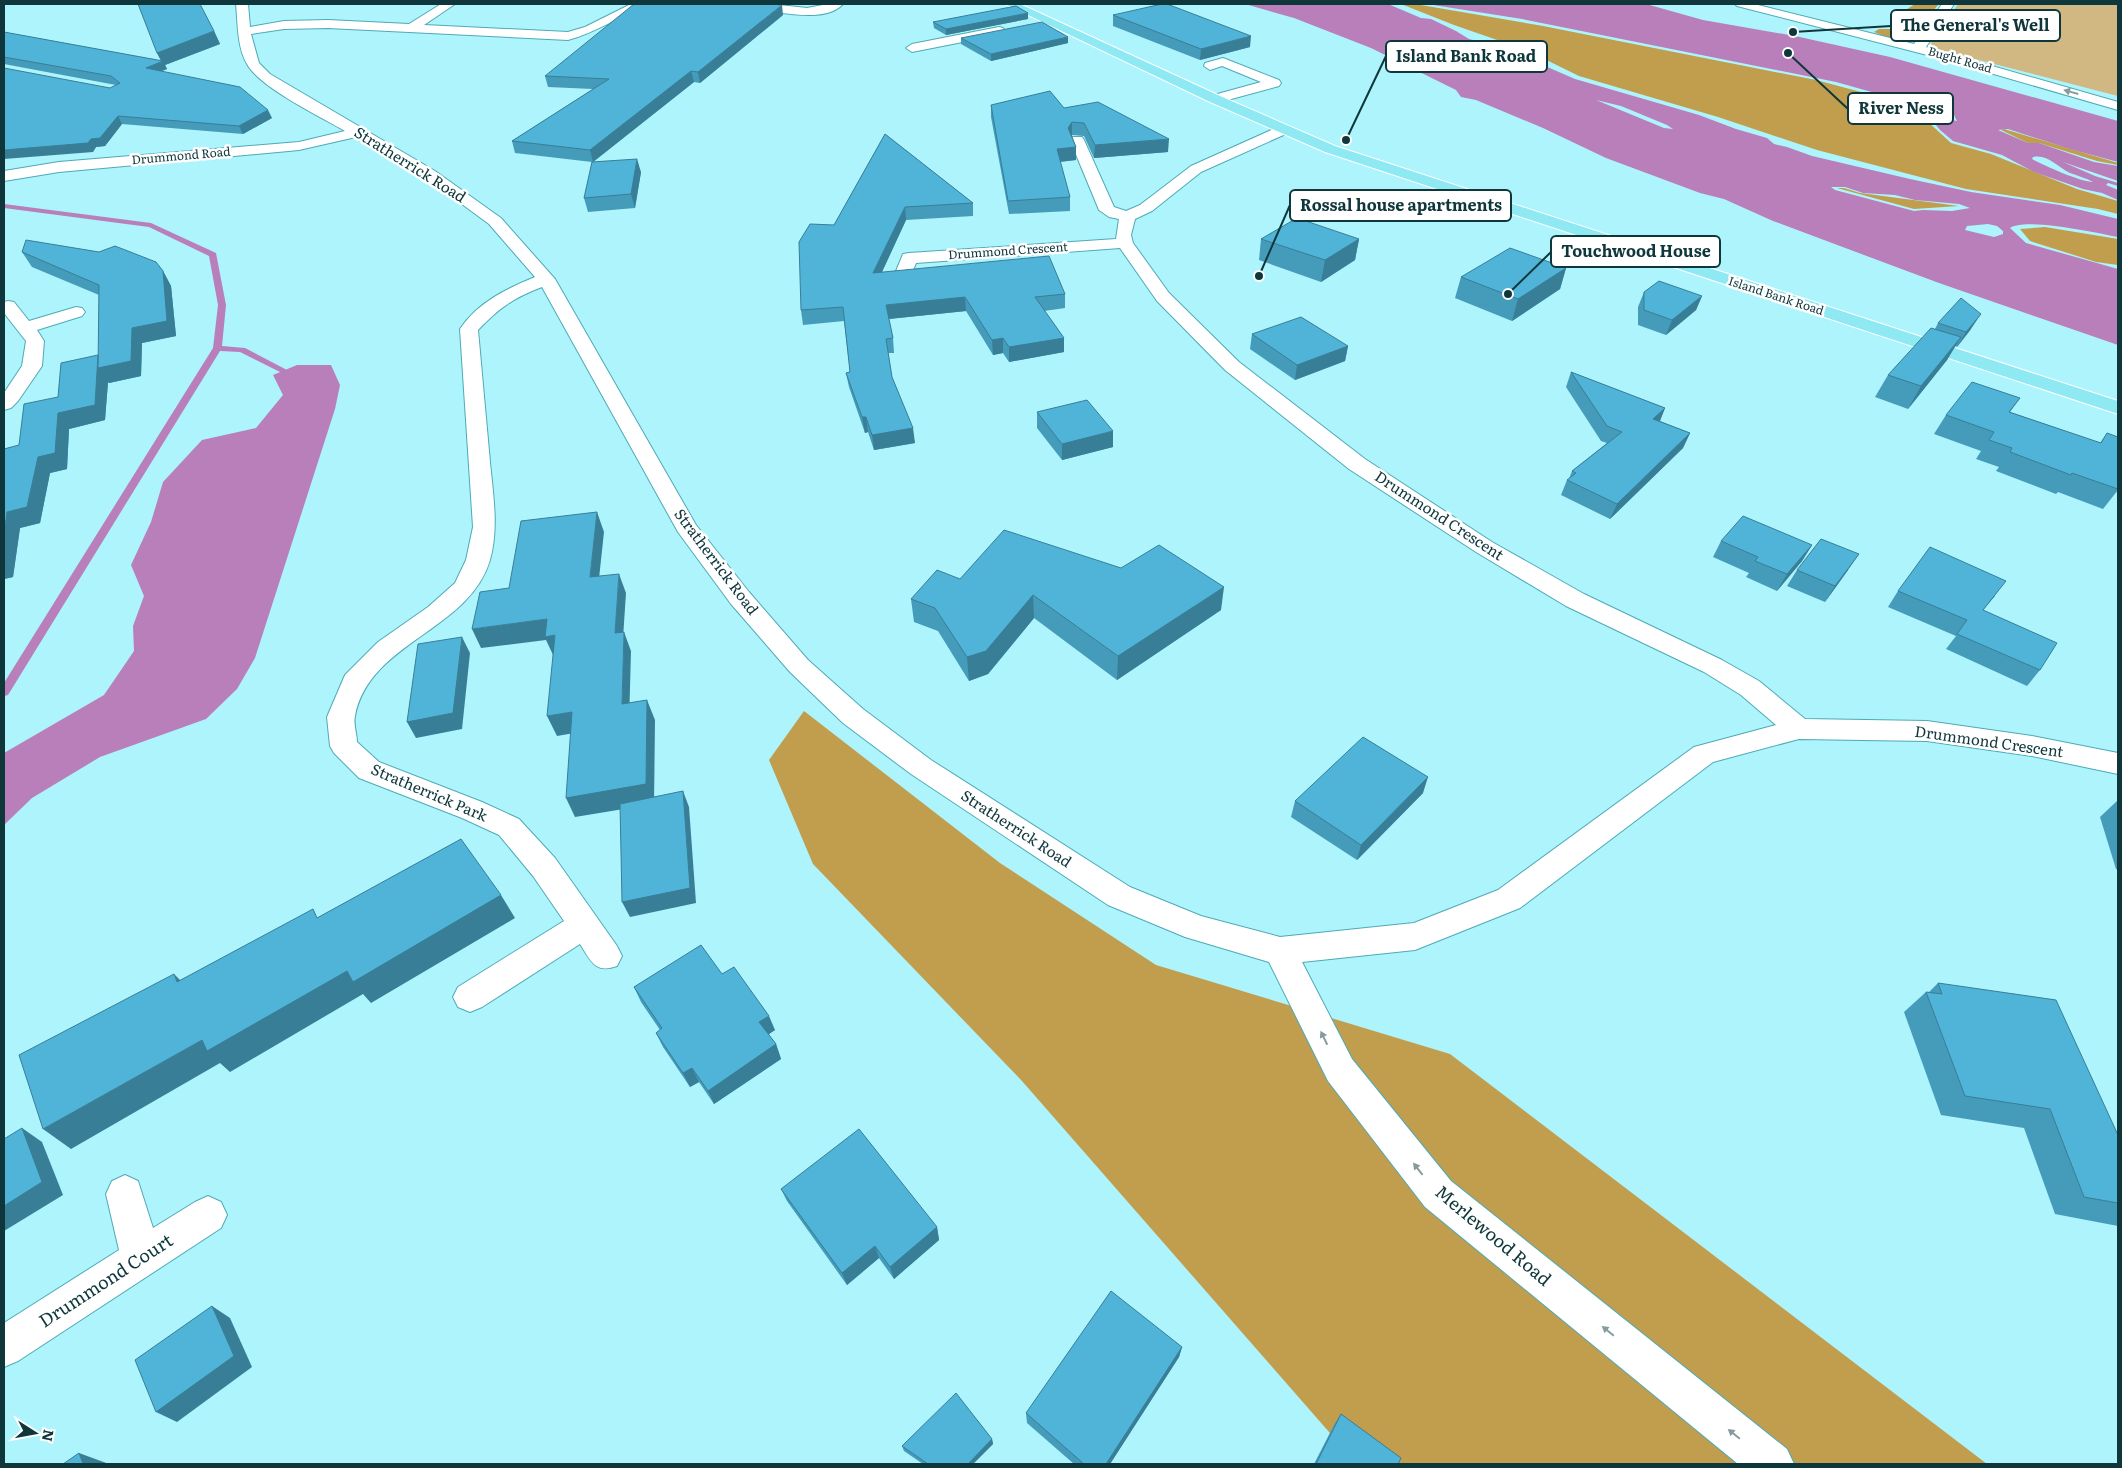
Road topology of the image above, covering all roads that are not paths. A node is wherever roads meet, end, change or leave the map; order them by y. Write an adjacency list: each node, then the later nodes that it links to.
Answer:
1 (242, 4): 13 (street, Stratherrick Road)
2 (449, 4): 11 (street)
3 (645, 4): 11 (street)
4 (687, 4): 5 (street)
5 (837, 4)
6 (1011, 4): 9 (main road, Island Bank Road)
7 (1742, 4): 15 (street, Bught Road)
8 (1948, 4): 15 (street)
9 (1047, 21): 10 (street); 17 (main road, Island Bank Road)
10 (1028, 25)
11 (410, 29): 13 (street)
12 (1008, 29): 14 (street)
13 (245, 31): 20 (street, Stratherrick Road)
14 (912, 48)
15 (1916, 48): 18 (street, Bught Road, one-way to 15)
16 (1210, 66): 17 (street)
17 (1215, 99): 19 (main road, Island Bank Road)
18 (2118, 106)
19 (1283, 130): 23 (street); 31 (main road, Island Bank Road)
20 (358, 132): 22 (street, Drummond Road); 26 (street, Stratherrick Road)
21 (1077, 140): 23 (street)
22 (4, 176)
23 (1128, 216): 24 (street)
24 (1125, 243): 25 (street, Drummond Crescent); 32 (street, Drummond Crescent)
25 (903, 276)
26 (546, 279): 34 (street, Stratherrick Park); 35 (street, Stratherrick Road)
27 (8, 306): 29 (street)
28 (76, 312): 29 (street)
29 (24, 328): 30 (street)
30 (4, 404)
31 (2118, 408)
32 (1799, 729): 33 (street, Drummond Crescent); 35 (street, Drummond Crescent)
33 (2118, 763)
34 (583, 925): 36 (street, Stratherrick Park); 37 (street)
35 (1280, 951): 42 (street, Merlewood Road, one-way to 35)
36 (606, 956)
37 (470, 997)
38 (125, 1194): 40 (street)
39 (208, 1215): 40 (street, Drummond Court)
40 (141, 1258): 41 (street, Drummond Court)
41 (4, 1347)
42 (1772, 1464)

